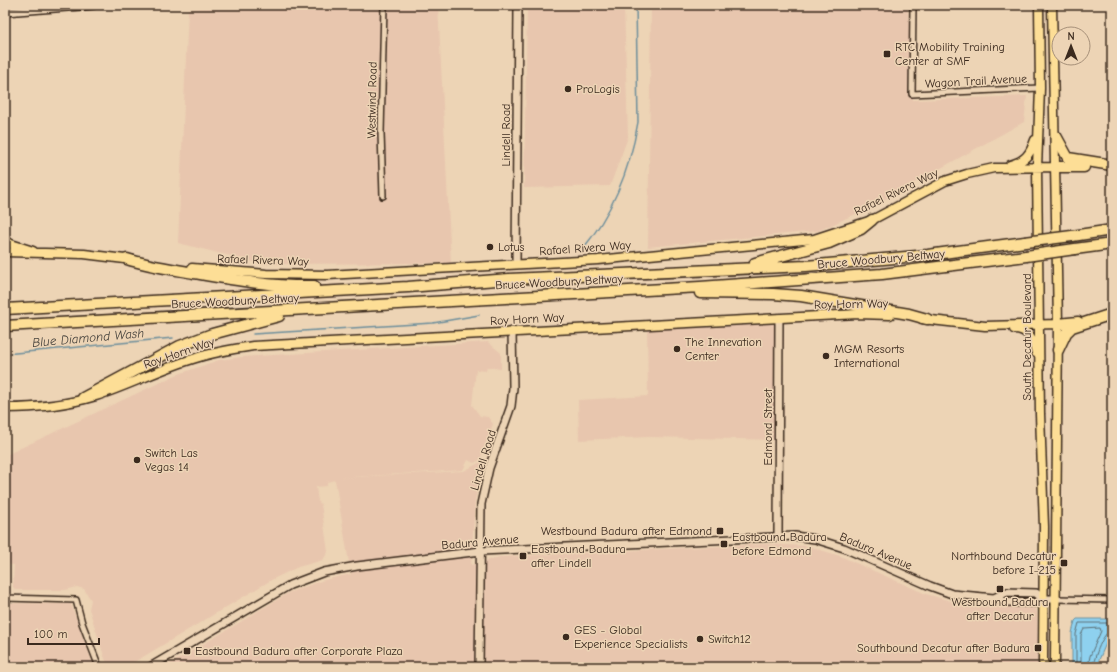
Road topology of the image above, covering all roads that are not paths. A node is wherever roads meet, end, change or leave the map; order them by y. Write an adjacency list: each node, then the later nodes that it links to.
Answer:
1 (93, 5): 7 (main road)
2 (384, 5): 15 (street, Westwind Road)
3 (518, 5): 23 (main road, Lindell Road)
4 (913, 5): 8 (street, Wagon Trail Avenue)
5 (1039, 5): 8 (main road, South Decatur Boulevard)
6 (1052, 5): 10 (main road)
7 (5, 12)
8 (1040, 88): 9 (main road, South Decatur Boulevard)
9 (1038, 128): 13 (main road); 14 (main road, South Decatur Boulevard)
10 (1056, 136): 11 (highway); 12 (main road)
11 (1112, 165): 12 (highway)
12 (1057, 167): 14 (main road, Rafael Rivera Way); 34 (main road)
13 (994, 168): 14 (main road, Rafael Rivera Way); 16 (main road, Rafael Rivera Way)
14 (1037, 168): 33 (main road, South Decatur Boulevard)
15 (383, 196)
16 (872, 220): 23 (main road, Rafael Rivera Way); 24 (highway)
17 (1112, 230): 24 (highway, Bruce Woodbury Beltway, bridge)
18 (5, 240): 21 (main road)
19 (1112, 244): 26 (highway, Bruce Woodbury Beltway, bridge)
20 (5, 252): 21 (main road, Rafael Rivera Way)
21 (37, 253): 22 (main road, Rafael Rivera Way)
22 (127, 259): 23 (main road, Rafael Rivera Way); 25 (highway)
23 (516, 264)
24 (712, 271): 25 (highway, Bruce Woodbury Beltway)
25 (408, 287): 27 (highway, Bruce Woodbury Beltway)
26 (632, 291): 28 (highway, Bruce Woodbury Beltway); 31 (highway)
27 (5, 308)
28 (294, 311): 35 (highway, Bruce Woodbury Beltway); 40 (highway)
29 (1112, 314): 32 (highway)
30 (779, 318): 31 (main road, Roy Horn Way); 37 (main road, Roy Horn Way); 42 (main road, Edmond Street)
31 (927, 319): 36 (main road, Roy Horn Way)
32 (1090, 321): 34 (highway); 38 (highway)
33 (1039, 324): 34 (main road, Roy Horn Way); 36 (main road, Roy Horn Way); 39 (main road, South Decatur Boulevard)
34 (1058, 324): 38 (main road)
35 (5, 326)
36 (985, 326): 39 (main road)
37 (512, 332): 40 (main road, Roy Horn Way); 43 (main road, Lindell Road)
38 (1058, 350): 46 (main road)
39 (1039, 370): 45 (main road, South Decatur Boulevard)
40 (83, 398): 41 (main road, Roy Horn Way)
41 (7, 409)
42 (778, 536): 43 (main road, Badura Avenue); 45 (main road, Badura Avenue)
43 (481, 551): 49 (main road, Badura Avenue); 50 (main road, Lindell Road)
44 (5, 598): 48 (street)
45 (1043, 599): 46 (main road, Badura Avenue); 51 (main road, South Decatur Boulevard)
46 (1056, 599): 47 (street, Badura Avenue); 52 (main road)
47 (1112, 600)
48 (99, 667)
49 (150, 667)
50 (479, 667)
51 (1046, 667)
52 (1053, 667)

